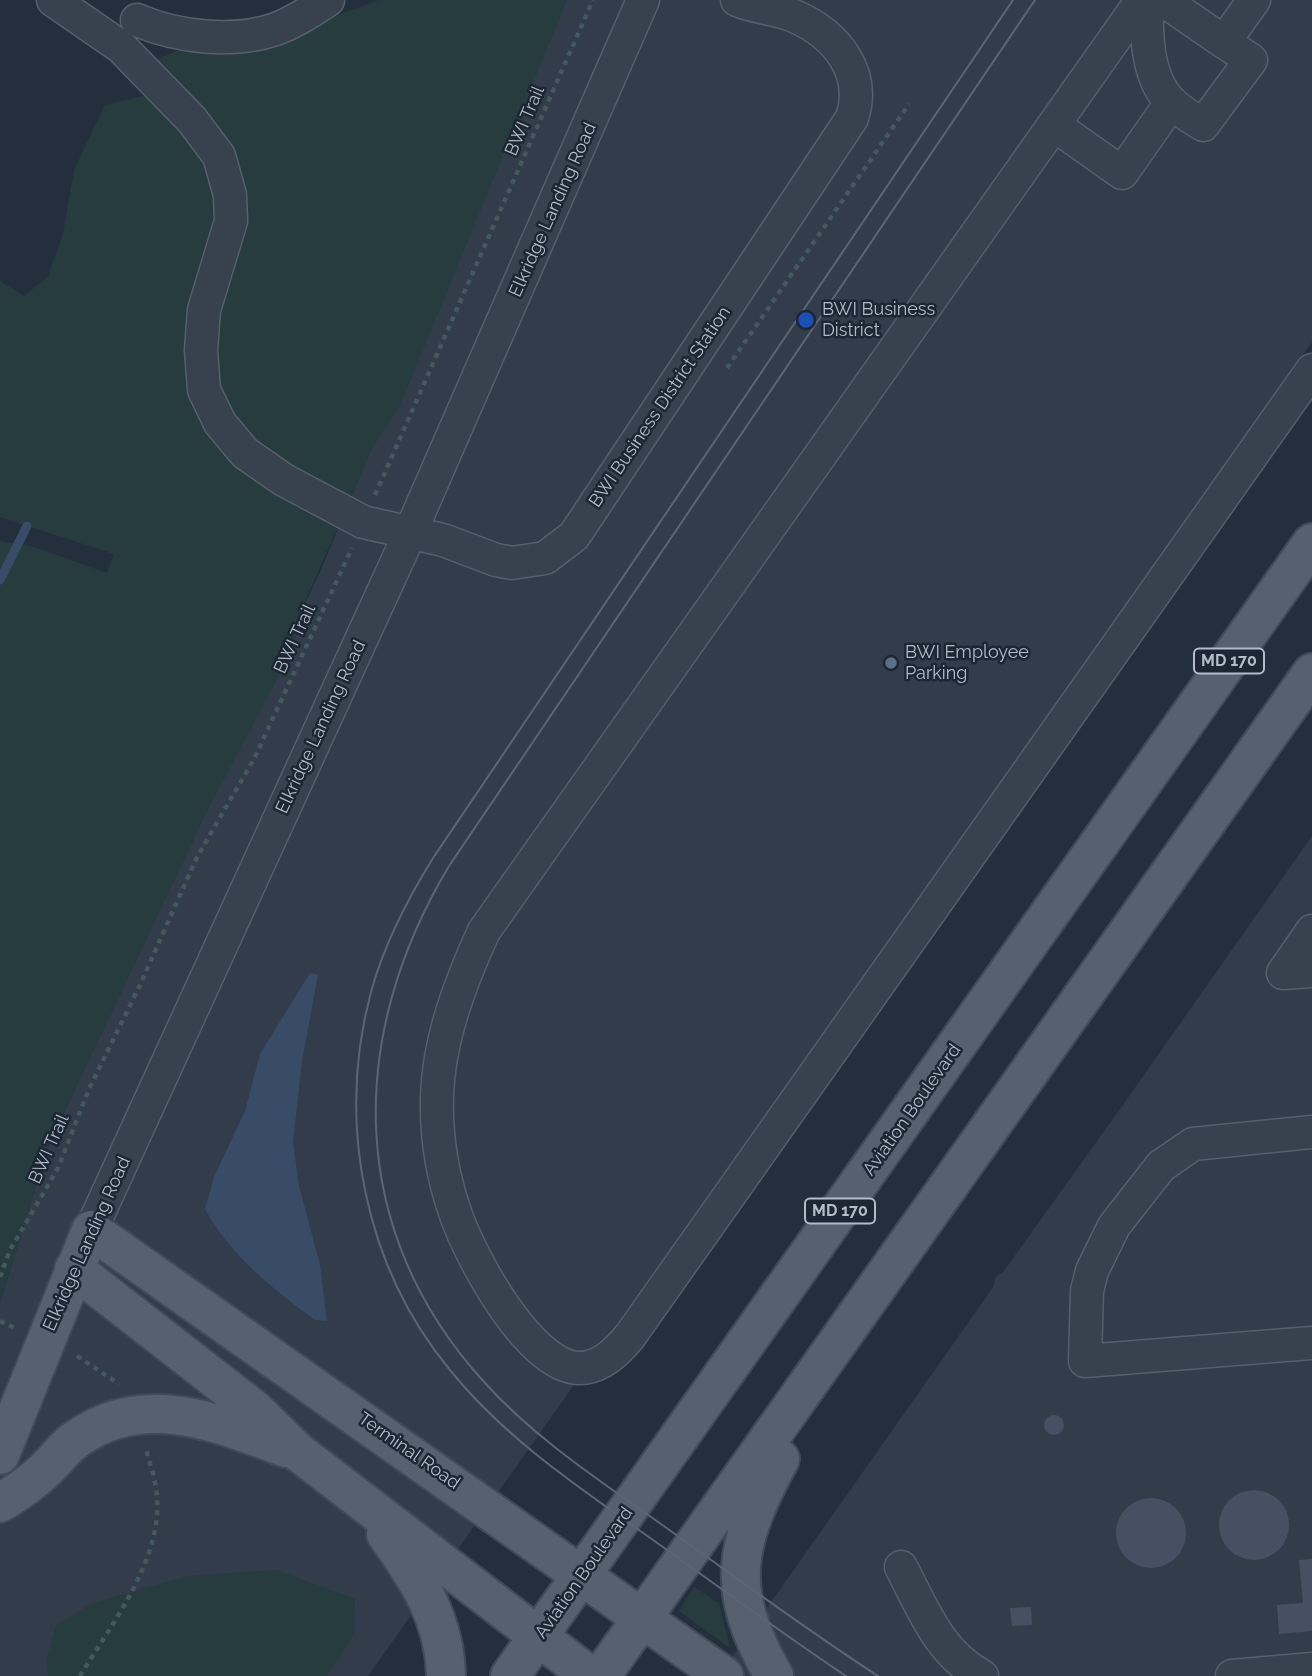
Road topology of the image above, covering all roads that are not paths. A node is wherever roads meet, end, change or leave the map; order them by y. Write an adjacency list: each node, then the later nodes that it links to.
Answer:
1 (53, 0): 11 (street, BWI Business District Station)
2 (328, 0): 9 (street)
3 (643, 0): 15 (street, Elkridge Landing Road)
4 (737, 0): 15 (street, BWI Business District Station)
5 (1142, 0): 13 (street)
6 (1148, 0): 12 (street)
7 (1163, 0): 10 (street)
8 (1254, 0): 10 (street)
9 (139, 10): 11 (street)
10 (1224, 42): 12 (street)
11 (121, 47): 15 (street, BWI Business District Station)
12 (1171, 103): 13 (street)
13 (1054, 125): 14 (street)
14 (1312, 370)
15 (410, 533): 21 (street, Elkridge Landing Road)
16 (1312, 543): 30 (main road, Aviation Boulevard / MD 170)
17 (1312, 673): 23 (main road)
18 (1312, 931): 19 (street)
19 (1312, 971)
20 (1312, 1132): 24 (street)
21 (91, 1230): 22 (main road, Elkridge Landing Road); 30 (main road, Terminal Road)
22 (74, 1269): 25 (main road); 26 (main road, Elkridge Landing Road)
23 (853, 1323): 31 (main road); 39 (main road)
24 (1312, 1343)
25 (298, 1452): 27 (main road); 28 (main road)
26 (0, 1455)
27 (360, 1499): 32 (main road); 34 (main road)
28 (0, 1503)
29 (901, 1567): 40 (street)
30 (581, 1577): 31 (main road, Terminal Road); 32 (main road, Aviation Boulevard / MD 170)
31 (641, 1619): 37 (main road); 38 (main road, Terminal Road)
32 (538, 1637): 35 (main road, Aviation Boulevard / MD 170); 36 (main road)
33 (1312, 1669): 41 (street)
34 (446, 1676)
35 (510, 1676)
36 (590, 1676)
37 (601, 1676)
38 (724, 1676)
39 (774, 1676)
40 (982, 1676)
41 (1233, 1676)

